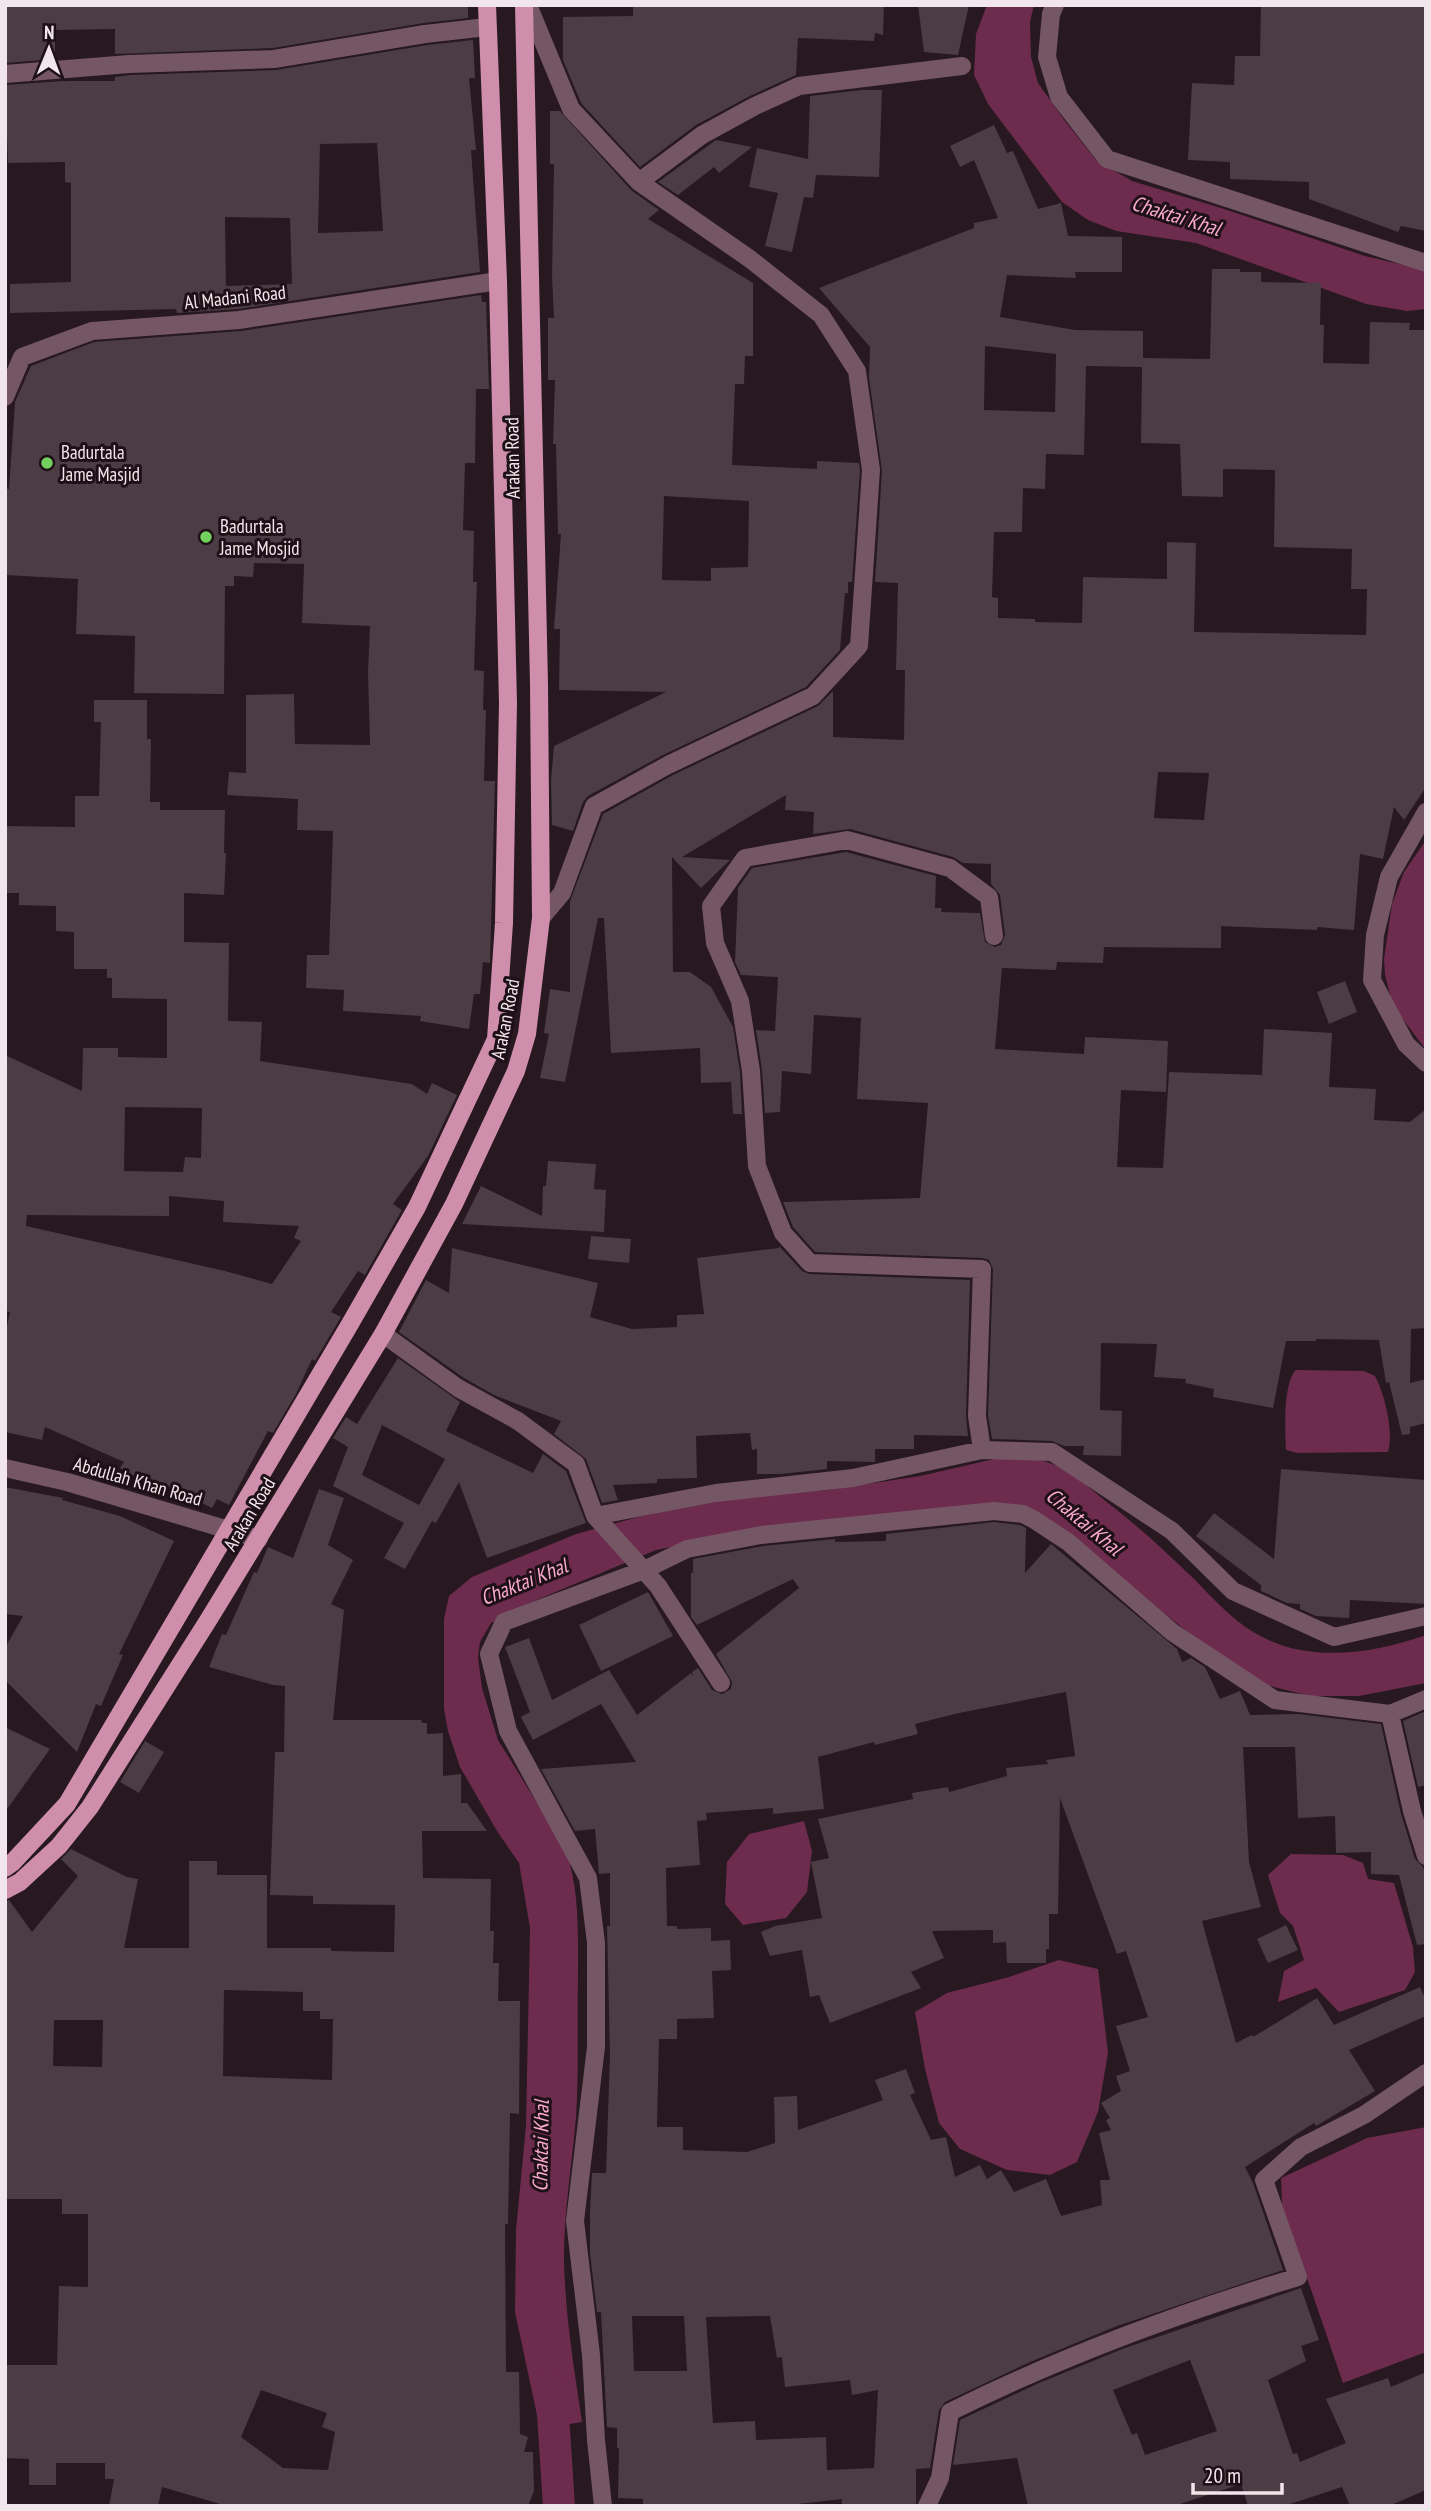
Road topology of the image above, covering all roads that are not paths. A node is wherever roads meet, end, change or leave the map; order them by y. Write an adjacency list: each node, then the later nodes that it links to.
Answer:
1 (487, 5): 4 (main road, Arakan Road)
2 (526, 5): 7 (street); 12 (main road, Arakan Road)
3 (1055, 5): 8 (street)
4 (486, 27): 6 (street); 9 (main road, Arakan Road)
5 (962, 66): 7 (street)
6 (5, 74)
7 (639, 183): 12 (street)
8 (1426, 263)
9 (498, 281): 10 (street, Al Madani Road); 19 (main road, Arakan Road)
10 (5, 397)
11 (1426, 812): 14 (street)
12 (541, 918): 15 (main road, Arakan Road)
13 (994, 936): 16 (street)
14 (1426, 1063)
15 (383, 1334): 18 (street); 20 (main road, Arakan Road)
16 (982, 1450): 18 (street); 22 (street)
17 (5, 1468): 19 (street, Abdullah Khan Road)
18 (594, 1516): 21 (street)
19 (228, 1530): 20 (street, Abdullah Khan Road); 27 (main road, Arakan Road)
20 (259, 1539): 28 (main road, Arakan Road)
21 (640, 1567): 23 (street); 25 (street); 30 (street)
22 (1426, 1616)
23 (720, 1683)
24 (1426, 1699): 25 (street)
25 (1390, 1714): 26 (street)
26 (1426, 1856)
27 (5, 1868)
28 (5, 1890)
29 (1426, 2073): 31 (street)
30 (603, 2506)
31 (927, 2506)

